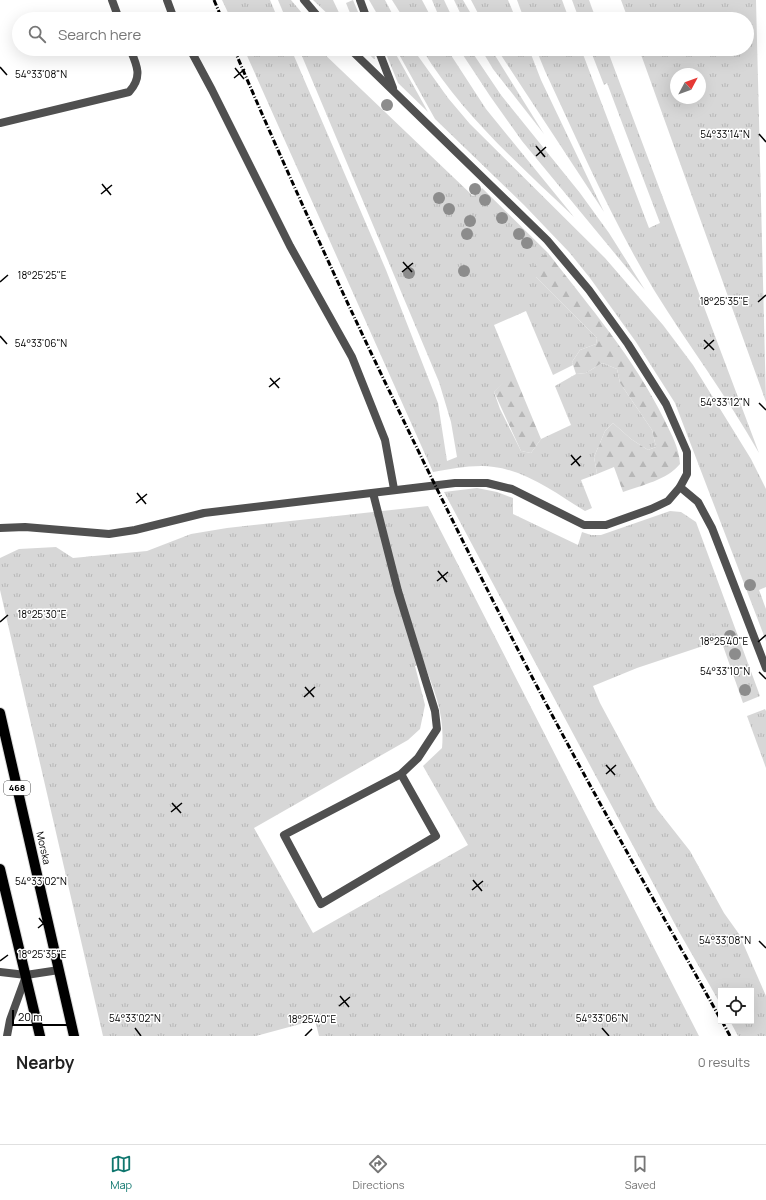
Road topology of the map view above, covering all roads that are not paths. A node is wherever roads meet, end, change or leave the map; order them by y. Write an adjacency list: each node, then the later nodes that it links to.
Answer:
1 (112, 0): 5 (lane)
2 (166, 0): 6 (lane)
3 (304, 0): 7 (lane)
4 (360, 0): 8 (lane)
5 (116, 12)
6 (171, 12)
7 (314, 12)
8 (364, 12)
9 (133, 56): 14 (lane)
10 (194, 56): 16 (lane)
11 (358, 56): 13 (lane)
12 (381, 56): 13 (lane)
13 (394, 90): 15 (lane)
14 (0, 123)
15 (680, 487): 16 (lane); 19 (lane)
16 (394, 489): 17 (lane)
17 (373, 493): 18 (lane); 21 (lane)
18 (0, 528)
19 (766, 668)
20 (0, 713): 23 (main road, Morska / 468)
21 (401, 774): 21 (lane)
22 (0, 869): 25 (main road)
23 (59, 970): 25 (lane); 28 (main road, Morska / 468)
24 (0, 972): 25 (lane)
25 (26, 976): 26 (lane); 27 (main road)
26 (7, 1036)
27 (40, 1036)
28 (74, 1036)

